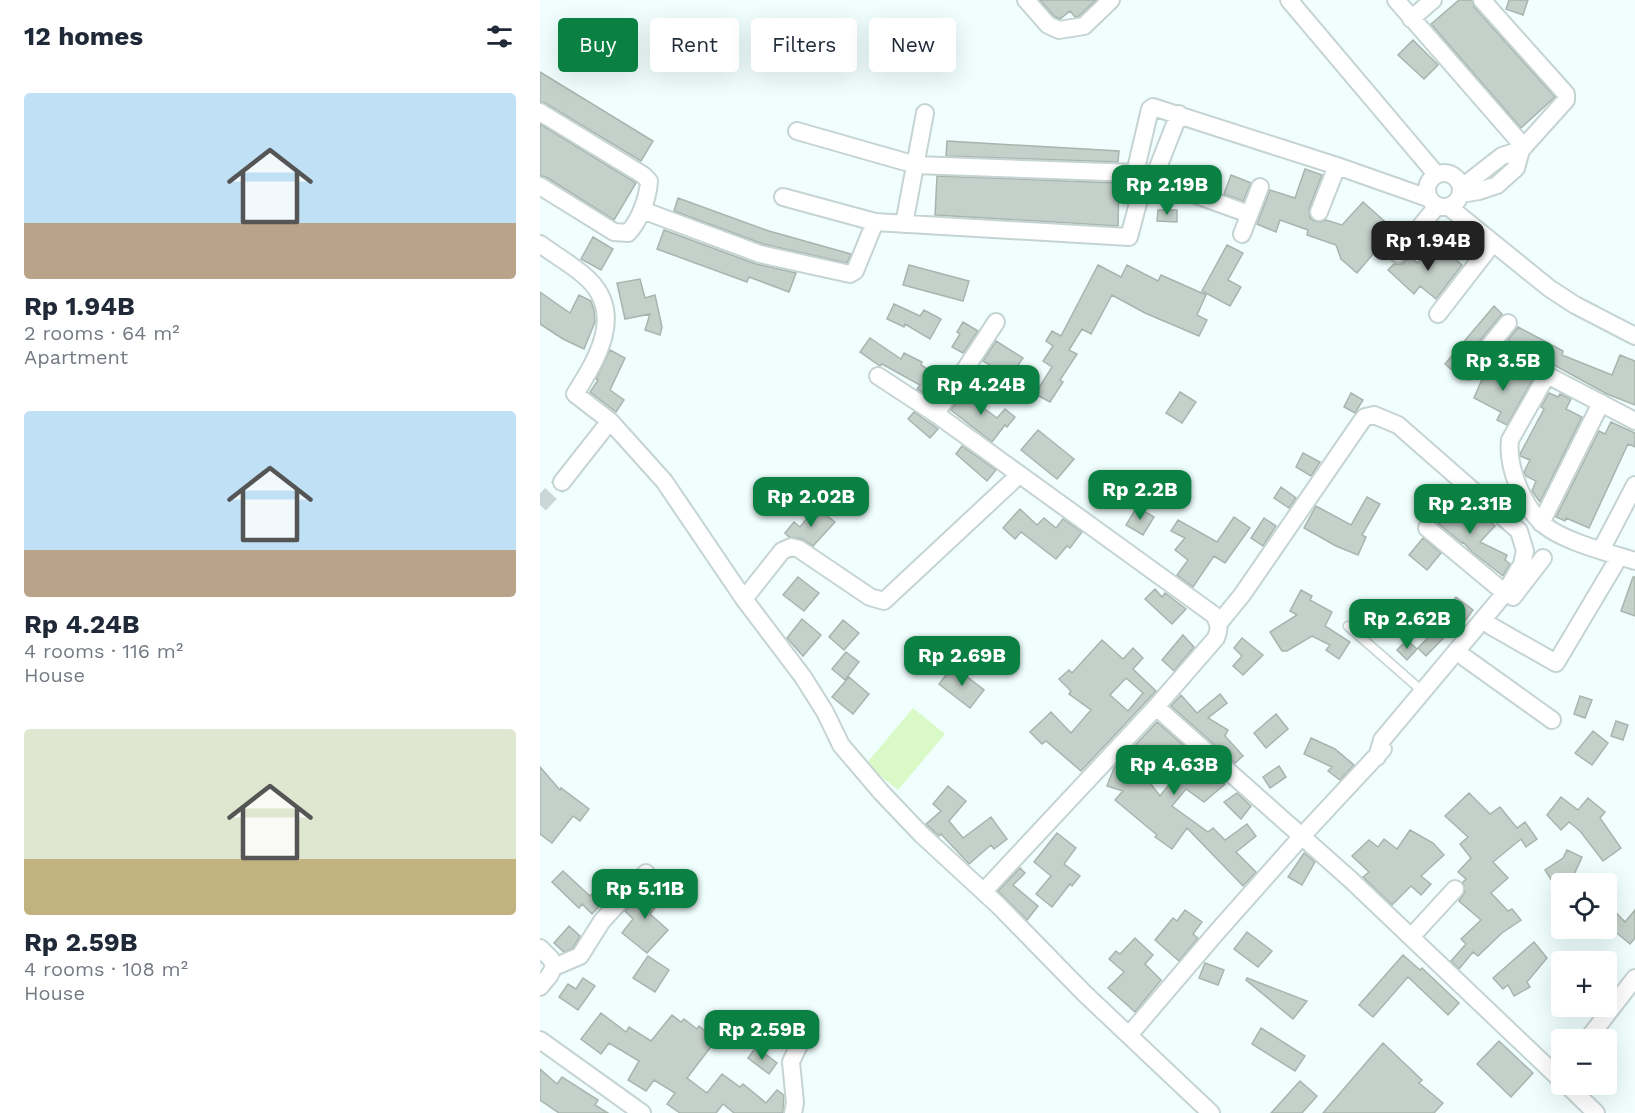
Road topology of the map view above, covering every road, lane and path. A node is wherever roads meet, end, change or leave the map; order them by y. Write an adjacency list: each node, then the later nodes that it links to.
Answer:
1 (1026, 0): 5 (street)
2 (1288, 0): 16 (street)
3 (1396, 0): 7 (street)
4 (1433, 0): 7 (street)
5 (1109, 1)
6 (1489, 3): 12 (street)
7 (1411, 19): 12 (street)
8 (540, 112): 23 (street)
9 (925, 113): 13 (street)
10 (1179, 114): 14 (street); 15 (street); 18 (street)
11 (797, 131): 13 (street)
12 (1522, 149): 20 (street)
13 (916, 165): 15 (street); 27 (street)
14 (1337, 166): 22 (street); 24 (street)
15 (1135, 173): 18 (street)
16 (1436, 174): 20 (street); 22 (street)
17 (540, 186): 23 (street)
18 (1147, 186): 25 (street); 27 (street)
19 (1260, 187): 25 (street)
20 (1461, 191): 22 (street)
21 (783, 197): 26 (street)
22 (1438, 204): 29 (street); 31 (street)
23 (642, 210): 26 (street)
24 (1319, 212)
25 (1249, 214): 28 (street)
26 (875, 222): 27 (street)
27 (904, 224)
28 (1242, 234)
29 (1493, 243): 32 (street); 35 (street)
30 (540, 244): 42 (street)
31 (1398, 254)
32 (1438, 314)
33 (996, 322): 41 (street)
34 (1508, 323): 36 (street)
35 (1635, 336)
36 (1493, 343): 37 (street); 38 (street)
37 (1469, 371)
38 (1547, 375): 40 (street); 47 (street)
39 (878, 376): 41 (street)
40 (1601, 403): 43 (street); 47 (street)
41 (936, 414): 44 (street)
42 (610, 421): 45 (street); 54 (street)
43 (1635, 421)
44 (1019, 476): 54 (street); 55 (street)
45 (562, 482)
46 (1635, 485): 49 (street)
47 (1541, 523): 49 (street)
48 (1427, 528): 53 (street)
49 (1601, 550): 51 (street)
50 (1543, 558): 57 (street)
51 (1635, 561)
52 (1615, 564): 57 (street)
53 (1505, 593): 55 (street); 59 (street)
54 (744, 599): 66 (street)
55 (1219, 623): 60 (street)
56 (1348, 626): 59 (lane)
57 (1491, 626): 58 (street)
58 (1464, 657): 61 (street); 62 (street)
59 (1421, 690): 62 (street)
60 (1156, 707): 63 (street); 66 (street)
61 (1551, 720)
62 (1377, 757): 63 (street)
63 (1302, 836): 67 (street); 74 (street)
64 (646, 873): 69 (street)
65 (1455, 889): 67 (street)
66 (984, 891): 74 (street)
67 (1411, 937): 76 (street)
68 (540, 948): 69 (street)
69 (554, 967): 71 (street)
70 (1635, 978): 72 (street)
71 (540, 987)
72 (1596, 1029)
73 (804, 1034): 79 (street)
74 (1129, 1035): 80 (street)
75 (540, 1040): 78 (street)
76 (1551, 1068)
77 (1578, 1095): 81 (street)
78 (642, 1113)
79 (793, 1113)
80 (1211, 1113)
81 (1596, 1113)

